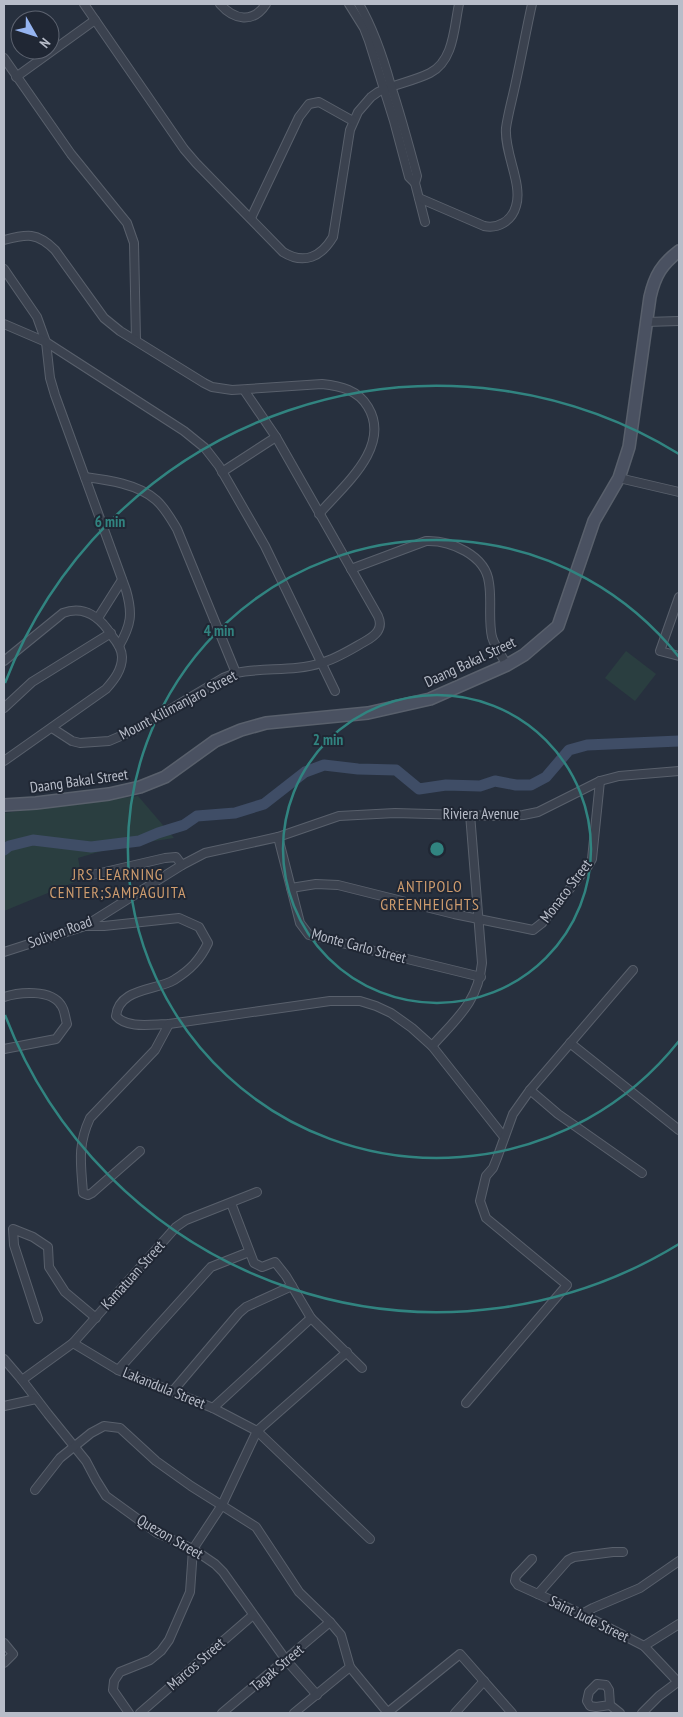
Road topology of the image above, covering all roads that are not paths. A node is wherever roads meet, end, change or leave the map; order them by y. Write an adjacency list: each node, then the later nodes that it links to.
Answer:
1 (84, 4): 8 (street)
2 (220, 4): 3 (street)
3 (266, 4)
4 (349, 4): 11 (street)
5 (359, 4): 11 (street)
6 (459, 4): 11 (street)
7 (532, 4): 13 (street)
8 (95, 20): 10 (street); 14 (street)
9 (4, 58): 10 (street)
10 (16, 77): 22 (street)
11 (388, 88): 12 (street); 13 (street)
12 (353, 121): 14 (street); 14 (street)
13 (419, 198): 15 (street)
14 (251, 218)
15 (425, 222)
16 (4, 240): 22 (street)
17 (679, 251): 20 (street, Daang Bakal Street)
18 (4, 269): 23 (street)
19 (679, 321): 20 (street)
20 (646, 322): 28 (street, Daang Bakal Street)
21 (4, 324): 23 (street)
22 (136, 340): 24 (street)
23 (46, 342): 26 (street); 27 (street)
24 (244, 390): 25 (street); 30 (street)
25 (276, 437): 26 (street); 30 (street)
26 (222, 472): 39 (street)
27 (85, 477): 32 (street); 41 (street)
28 (619, 478): 29 (street); 40 (street, Daang Bakal Street)
29 (679, 492)
30 (319, 514): 31 (street)
31 (351, 569): 39 (street, Mount Kilimanjaro Street); 40 (street)
32 (122, 580): 34 (street); 36 (street)
33 (679, 597): 37 (street)
34 (98, 618): 35 (street); 38 (street)
35 (111, 633): 36 (street); 43 (street)
36 (119, 646): 44 (street)
37 (679, 656)
38 (4, 661)
39 (321, 664): 41 (street, Mount Kilimanjaro Street); 42 (street)
40 (507, 665): 48 (street, Daang Bakal Street)
41 (236, 673): 44 (street, Mount Kilimanjaro Street)
42 (335, 691)
43 (4, 708)
44 (52, 728): 45 (street)
45 (4, 761)
46 (679, 771): 47 (street, Riviera Avenue)
47 (600, 781): 49 (street, Riviera Avenue); 54 (street, Monaco Street)
48 (4, 806)
49 (470, 814): 50 (street, Riviera Avenue); 54 (street)
50 (278, 836): 51 (street, Soliven Road); 53 (street, Monte Carlo Street)
51 (182, 865): 52 (street); 55 (street, Soliven Road)
52 (92, 875)
53 (291, 888): 54 (street, Monaco Street); 58 (street, Monte Carlo Street)
54 (478, 918): 58 (street)
55 (85, 926): 56 (street, Soliven Road); 60 (street)
56 (4, 952)
57 (633, 970): 61 (street)
58 (481, 977): 62 (street)
59 (4, 998): 63 (street)
60 (168, 1024): 62 (street); 67 (street)
61 (570, 1043): 64 (street); 65 (street)
62 (432, 1046): 66 (street)
63 (4, 1049)
64 (530, 1090): 66 (street); 68 (street)
65 (679, 1130)
66 (504, 1137): 84 (street)
67 (140, 1151)
68 (642, 1173)
69 (257, 1192): 70 (street, Kamatuan Street)
70 (230, 1203): 71 (street); 73 (street, Kamatuan Street)
71 (250, 1252): 72 (street); 80 (street)
72 (292, 1286): 74 (street); 82 (street)
73 (96, 1318): 75 (street); 76 (street, Kamatuan Street)
74 (311, 1318): 77 (street); 86 (street)
75 (38, 1319)
76 (73, 1343): 80 (street, Lakandula Street); 81 (street, Kamatuan Street)
77 (346, 1352): 79 (street); 87 (street)
78 (4, 1359): 81 (street, Quezon Street)
79 (362, 1368)
80 (118, 1370): 82 (street, Lakandula Street)
81 (22, 1380): 83 (street, Quezon Street)
82 (172, 1392): 86 (street, Lakandula Street)
83 (36, 1399): 85 (street); 88 (street, Quezon Street)
84 (466, 1403)
85 (4, 1406)
86 (213, 1408): 87 (street, Lakandula Street)
87 (257, 1431): 90 (street); 91 (street, Lakandula Street)
88 (74, 1446): 89 (street); 90 (street); 92 (street, Quezon Street)
89 (35, 1490)
90 (222, 1505): 92 (street); 99 (street)
91 (370, 1539)
92 (193, 1550): 98 (street, Quezon Street); 110 (street)
93 (623, 1552): 96 (street)
94 (532, 1559): 96 (street, Saint Jude Street)
95 (679, 1561): 97 (street)
96 (538, 1594): 97 (street, Saint Jude Street)
97 (582, 1614): 102 (street, Saint Jude Street)
98 (253, 1615): 103 (street, Quezon Street); 111 (street, Marcos Street)
99 (330, 1622): 103 (street, Tagak Street); 105 (street)
100 (679, 1624): 102 (street)
101 (4, 1643): 104 (street)
102 (644, 1646): 107 (street, Saint Jude Street)
103 (286, 1660): 108 (street, Quezon Street); 112 (street, Tagak Street)
104 (4, 1663)
105 (350, 1667): 108 (street); 114 (street)
106 (484, 1681): 114 (street); 115 (street); 116 (street)
107 (679, 1682): 118 (street)
108 (316, 1694): 113 (street)
109 (610, 1705): 117 (street)
110 (129, 1713)
111 (140, 1713)
112 (222, 1713)
113 (294, 1713)
114 (387, 1713)
115 (455, 1713)
116 (512, 1713)
117 (620, 1713)
118 (642, 1713)

